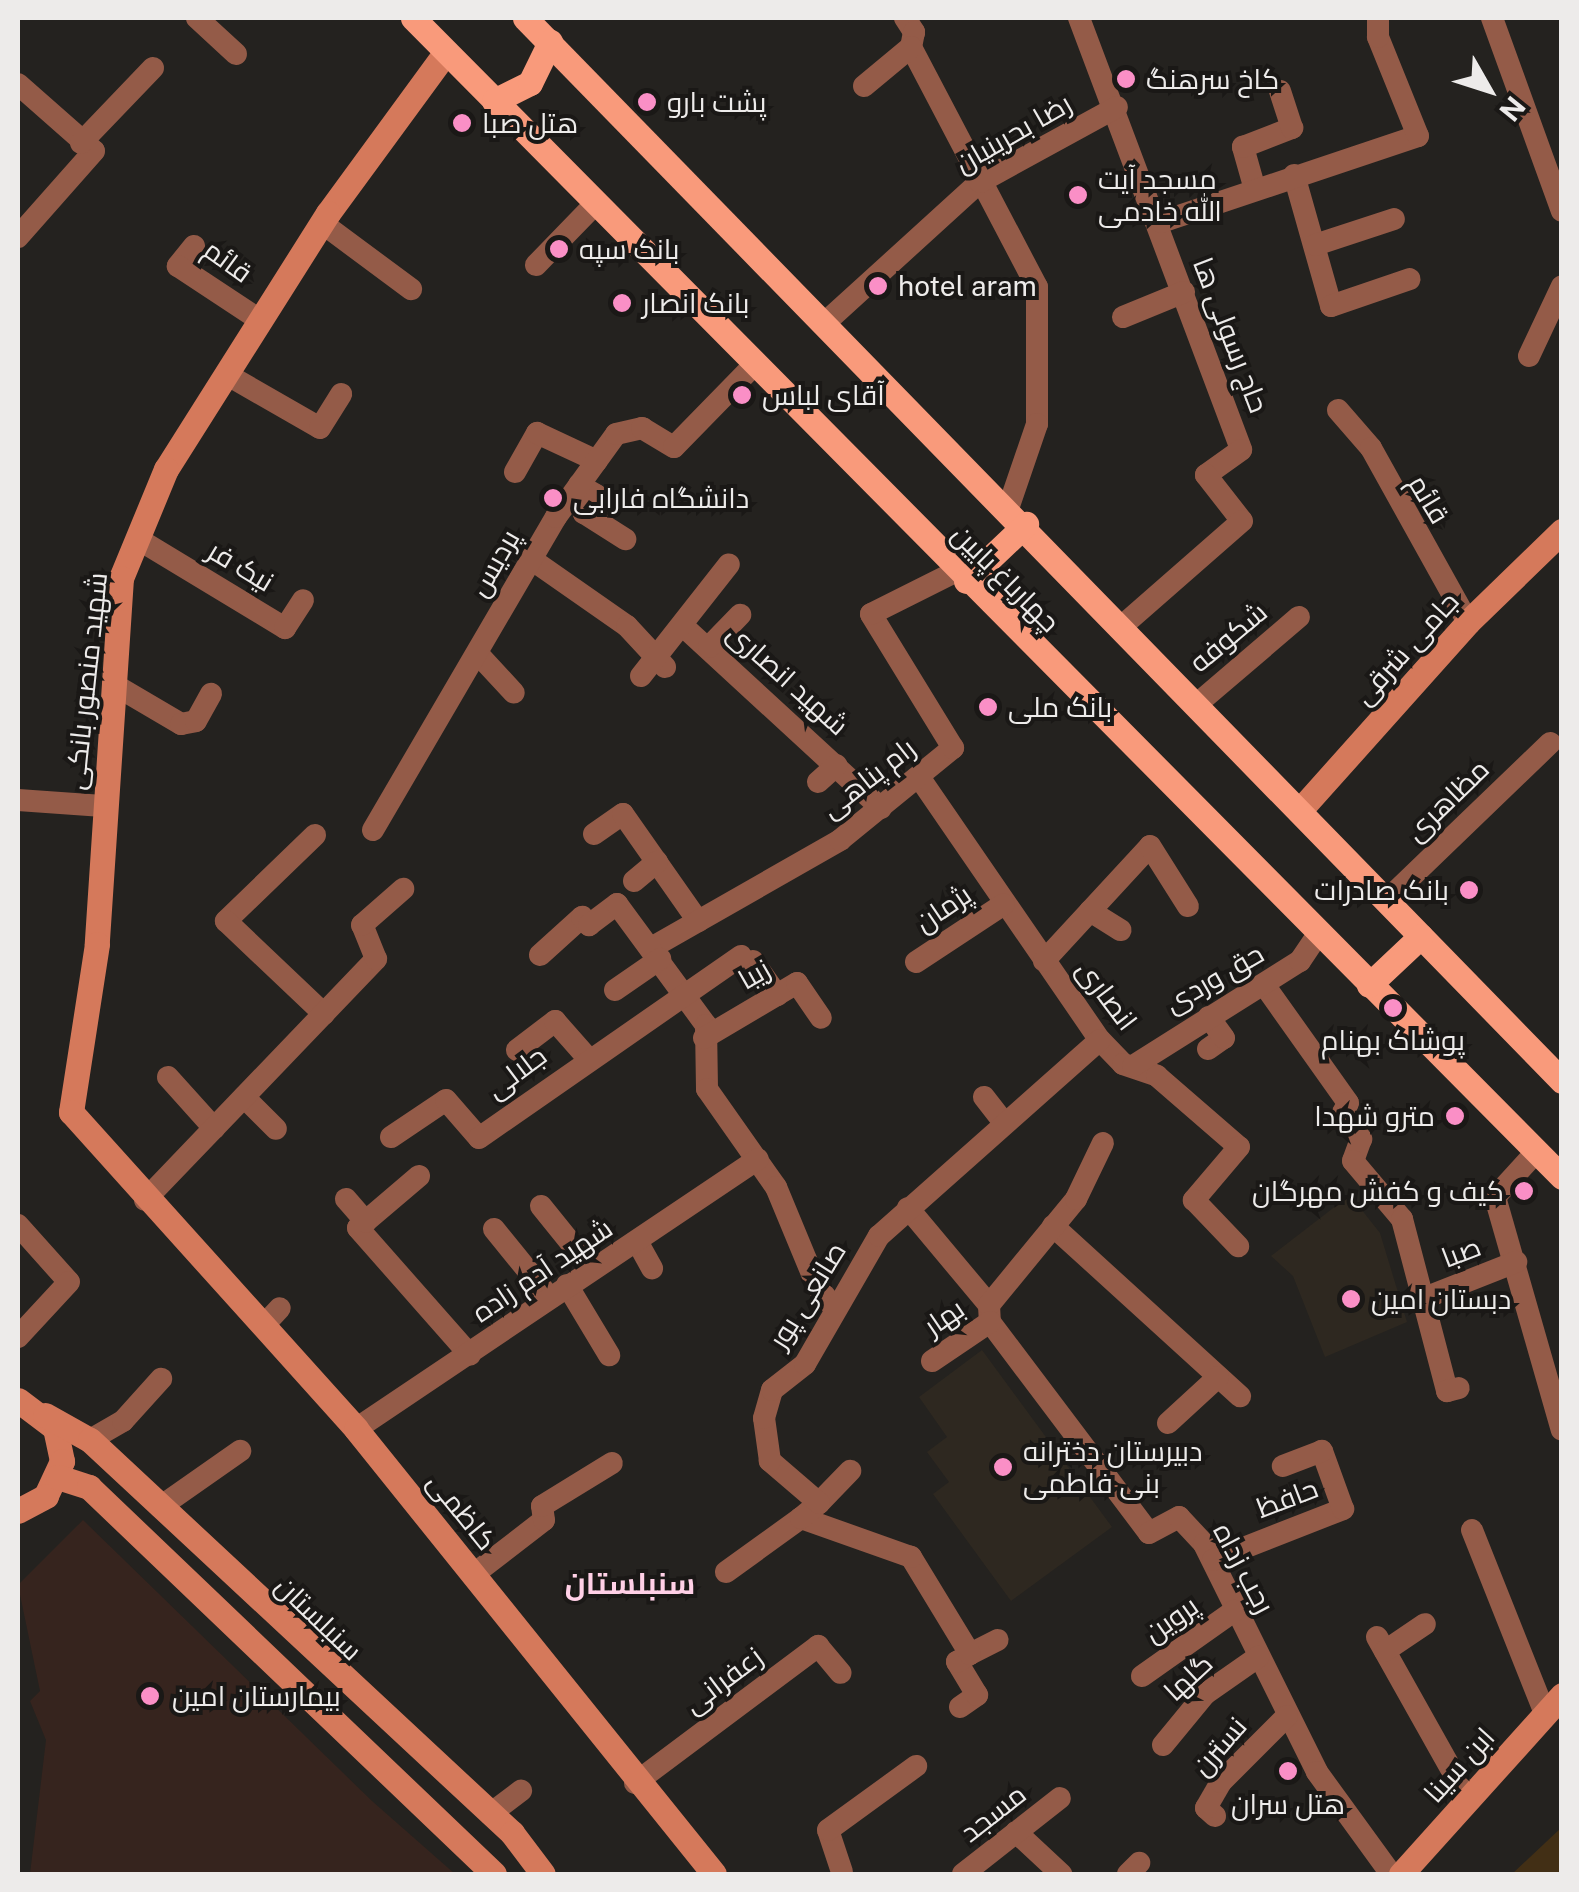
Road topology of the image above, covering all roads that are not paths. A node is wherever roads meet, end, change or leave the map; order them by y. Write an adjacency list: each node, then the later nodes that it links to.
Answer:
1 (197, 18): 11 (street)
2 (412, 18): 10 (main road, چهارباغ پایین)
3 (525, 18): 8 (main road, چهارباغ پایین)
4 (905, 18): 9 (street)
5 (1079, 18): 17 (street, رضا بحرینیان)
6 (1378, 18): 19 (street)
7 (1492, 18): 23 (street)
8 (550, 42): 16 (main road); 37 (main road, چهارباغ پایین)
9 (911, 47): 14 (street); 20 (street)
10 (446, 52): 16 (main road, چهارباغ پایین); 26 (street, شهید منصور بانکی)
11 (236, 54)
12 (153, 68): 18 (street)
13 (18, 84): 18 (street)
14 (864, 86)
15 (1280, 91): 21 (street)
16 (494, 101): 22 (main road, چهارباغ پایین)
17 (1117, 107): 20 (street, رضا بحرینیان); 25 (street, حاج رسولی ها)
18 (81, 142): 27 (street)
19 (1294, 175): 21 (street); 28 (street)
20 (980, 182): 37 (street, رضا بحرینیان); 46 (street)
21 (1254, 186): 25 (street)
22 (596, 203): 30 (street); 39 (main road, چهارباغ پایین)
23 (1562, 211)
24 (1394, 219): 28 (street)
25 (1161, 222): 34 (street, حاج رسولی ها)
26 (322, 223): 33 (street); 36 (street, شهید منصور بانکی)
27 (18, 237)
28 (1315, 245): 31 (street)
29 (194, 246): 36 (street, قائم)
30 (536, 265)
31 (1410, 279)
32 (1562, 286): 38 (street)
33 (411, 289)
34 (1184, 292): 35 (street); 58 (street, حاج رسولی ها)
35 (1123, 317)
36 (260, 320): 40 (street, شهید منصور بانکی)
37 (827, 321): 46 (main road, چهارباغ پایین)
38 (1529, 356)
39 (754, 366): 43 (street, پردیس); 52 (main road, چهارباغ پایین)
40 (226, 374): 41 (street); 48 (street, شهید منصور بانکی)
41 (342, 394)
42 (1338, 410): 56 (street, قائم)
43 (596, 461): 44 (street); 45 (street, پردیس)
44 (515, 472)
45 (580, 485): 49 (street); 50 (street, پردیس)
46 (1018, 515): 52 (main road); 58 (main road, چهارباغ پایین)
47 (1562, 531): 56 (street, جامی شرقی)
48 (138, 539): 53 (street, نیک فر); 63 (street, شهید منصور بانکی)
49 (625, 539)
50 (531, 559): 60 (street, پردیس); 61 (street)
51 (730, 564): 57 (street)
52 (961, 576): 69 (street, رام پناهی); 87 (main road, چهارباغ پایین)
53 (303, 600)
54 (740, 615): 59 (street)
55 (1299, 616): 66 (street, شکوفه)
56 (1468, 622): 74 (street, جامی شرقی)
57 (683, 626): 59 (street, شهید انصاری); 61 (street, شهید انصاری)
58 (1122, 626): 66 (main road, چهارباغ پایین)
59 (709, 647): 68 (street, شهید انصاری)
60 (477, 653): 64 (street); 75 (street, پردیس)
61 (661, 662): 62 (street, شهید انصاری)
62 (642, 676)
63 (113, 684): 65 (street); 72 (street, شهید منصور بانکی)
64 (514, 693)
65 (211, 694)
66 (1197, 704): 74 (main road, چهارباغ پایین)
67 (1550, 743): 81 (street, مظاهری)
68 (837, 764): 70 (street); 73 (street, شهید انصاری)
69 (919, 777): 73 (street, رام پناهی); 82 (street, انصاری)
70 (818, 782)
71 (18, 800): 72 (street)
72 (103, 806): 121 (street, شهید منصور بانکی)
73 (881, 808): 85 (street, رام پناهی)
74 (1300, 810): 81 (main road, چهارباغ پایین)
75 (373, 830)
76 (315, 834): 98 (street)
77 (594, 834): 78 (street)
78 (656, 862): 79 (street); 85 (street)
79 (634, 881)
80 (403, 889): 98 (street)
81 (1386, 900): 88 (main road, چهارباغ پایین)
82 (1004, 904): 91 (street, انصاری); 92 (street, پژمان)
83 (1188, 906): 84 (street)
84 (1090, 911): 86 (street); 91 (street)
85 (698, 922): 89 (street, رام پناهی)
86 (1120, 930)
87 (1318, 934): 93 (main road, چهارباغ پایین); 94 (street, حق وردی)
88 (1421, 936): 93 (main road); 108 (main road, چهارباغ پایین)
89 (656, 953): 90 (street); 95 (street, رام پناهی); 96 (street)
90 (540, 955)
91 (1044, 961): 102 (street, انصاری)
92 (916, 962)
93 (1369, 985): 116 (main road, چهارباغ پایین)
94 (1265, 986): 99 (street, حق وردی); 134 (street)
95 (614, 990)
96 (684, 992): 97 (street, جلالی); 101 (street); 105 (street, جلالی)
97 (777, 995): 100 (street, زیبا); 101 (street, زیبا)
98 (324, 1014): 109 (street)
99 (1208, 1016): 103 (street); 106 (street, حق وردی)
100 (820, 1018)
101 (704, 1038): 117 (street)
102 (1100, 1040): 106 (street, انصاری); 111 (street, صانعی پور)
103 (1208, 1049)
104 (517, 1050): 105 (street, جلالی)
105 (586, 1056): 114 (street, جلالی)
106 (1132, 1066): 129 (street, انصاری)
107 (168, 1077): 112 (street)
108 (1562, 1081)
109 (244, 1097): 112 (street); 113 (street)
110 (984, 1098): 111 (street)
111 (1003, 1121): 123 (street, صانعی پور)
112 (214, 1128): 121 (street)
113 (276, 1129)
114 (392, 1138)
115 (1103, 1143): 126 (street, بهار)
116 (1536, 1152): 119 (main road, چهارباغ پایین); 130 (street)
117 (758, 1159): 128 (street, شهید آدم زاده); 135 (street)
118 (420, 1176): 124 (street)
119 (1562, 1177)
120 (346, 1199): 124 (street)
121 (144, 1200): 148 (street, کاظمی)
122 (542, 1206): 131 (street)
123 (908, 1208): 135 (street, صانعی پور); 136 (street, رجب زداه)
124 (366, 1222): 138 (street)
125 (18, 1225): 137 (street)
126 (1053, 1226): 136 (street, بهار); 141 (street)
127 (494, 1229): 133 (street)
128 (638, 1242): 131 (street, شهید آدم زاده); 132 (street)
129 (1238, 1246)
130 (1516, 1262): 134 (street, صبا); 149 (street)
131 (591, 1268): 133 (street, شهید آدم زاده)
132 (652, 1268)
133 (558, 1291): 138 (street, شهید آدم زاده); 139 (street)
134 (1427, 1297): 143 (street)
135 (834, 1308): 158 (street, صانعی پور)
136 (990, 1314): 140 (street, بهار); 160 (street, رجب زداه)
137 (18, 1337)
138 (470, 1354): 148 (street, شهید آدم زاده)
139 (608, 1355)
140 (932, 1361)
141 (1218, 1377): 144 (street); 147 (street)
142 (161, 1379): 150 (street)
143 (1459, 1388)
144 (1240, 1396)
145 (18, 1400): 146 (street, سنبلستان)
146 (45, 1415): 150 (street, سنبلستان); 155 (street)
147 (1168, 1423)
148 (356, 1429): 162 (street, کاظمی)
149 (1562, 1430)
150 (90, 1440): 156 (street, سنبلستان)
151 (240, 1452): 156 (street)
152 (612, 1464): 162 (street)
153 (1283, 1466): 160 (street, حافظ)
154 (850, 1471): 158 (street)
155 (58, 1477): 157 (street); 182 (street)
156 (160, 1507): 179 (street, سنبلستان)
157 (18, 1511)
158 (810, 1511): 161 (street); 166 (street, صانعی پور)
159 (1472, 1530): 170 (street)
160 (1213, 1560): 163 (street, رجب زداه)
161 (726, 1572)
162 (474, 1574): 175 (street, کاظمی)
163 (1234, 1611): 167 (street, رجب زداه); 169 (street, پروین)
164 (1425, 1624): 178 (street)
165 (998, 1640): 166 (street)
166 (970, 1654): 171 (street, صانعی پور)
167 (1258, 1657): 172 (street, رجب زداه); 173 (street, گلها)
168 (841, 1673): 175 (street, زعفرانی)
169 (1142, 1676)
170 (1553, 1704): 178 (street, ابن سینا)
171 (960, 1707)
172 (1287, 1716): 180 (street, نسترن); 188 (street, رجب زداه)
173 (1163, 1745)
174 (916, 1766): 185 (street)
175 (635, 1783): 184 (street, کاظمی)
176 (521, 1792): 179 (street)
177 (1060, 1798): 181 (street, مسجد)
178 (1468, 1799): 189 (street, ابن سینا)
179 (490, 1814): 183 (street, سنبلستان)
180 (1215, 1816)
181 (1016, 1832): 186 (street, مسجد); 187 (street)
182 (494, 1874)
183 (543, 1874)
184 (714, 1874)
185 (842, 1874)
186 (963, 1874)
187 (1061, 1874)
188 (1390, 1874)
189 (1401, 1874)

